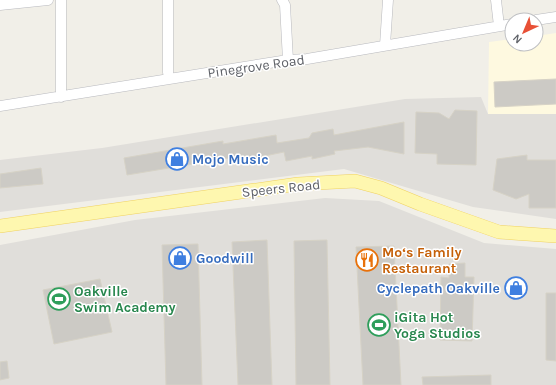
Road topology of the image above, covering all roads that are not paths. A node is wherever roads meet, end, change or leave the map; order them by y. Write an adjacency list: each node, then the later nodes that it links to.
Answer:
1 (48, 0): 7 (street)
2 (61, 0): 15 (street)
3 (168, 0): 14 (street)
4 (282, 0): 13 (street)
5 (388, 0): 12 (street)
6 (496, 0): 11 (street)
7 (0, 5)
8 (556, 17): 9 (street)
9 (544, 19)
10 (504, 25): 11 (street, Pinegrove Road)
11 (498, 26): 12 (street, Pinegrove Road)
12 (384, 45): 13 (street, Pinegrove Road)
13 (288, 60): 14 (street, Pinegrove Road)
14 (169, 79): 15 (street, Pinegrove Road)
15 (61, 97): 16 (street, Pinegrove Road)
16 (0, 106)
17 (0, 226): 18 (main road, Speers Road)
18 (556, 236)

